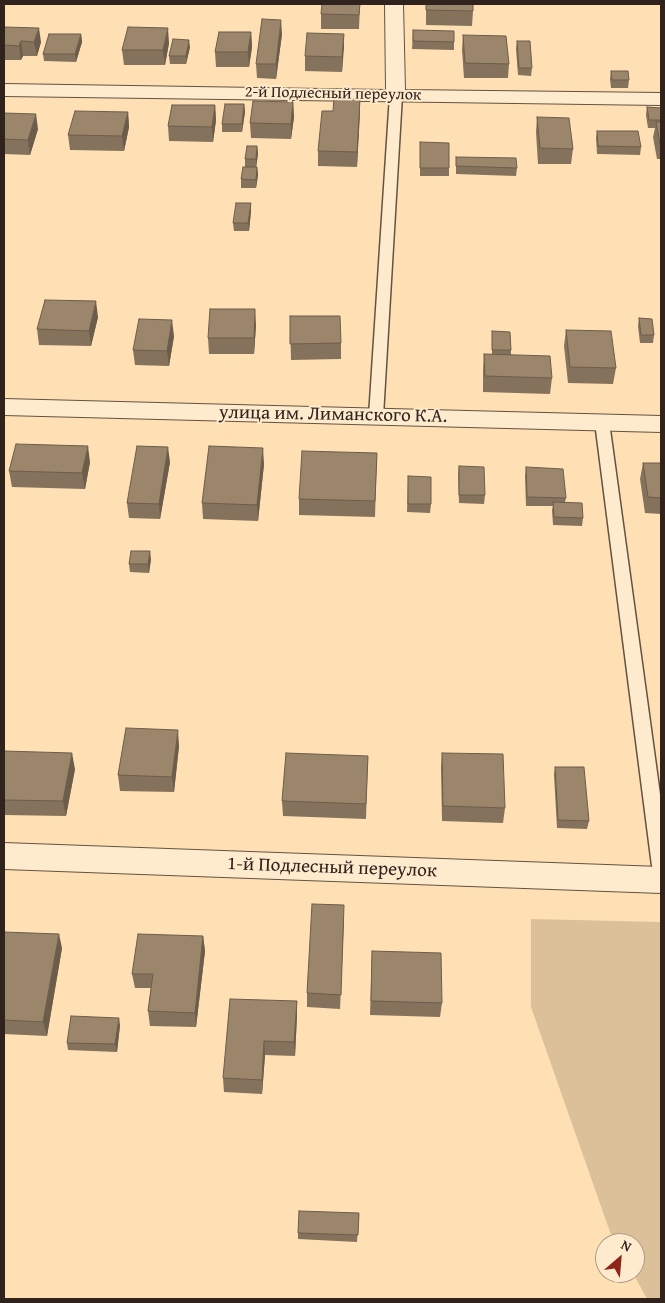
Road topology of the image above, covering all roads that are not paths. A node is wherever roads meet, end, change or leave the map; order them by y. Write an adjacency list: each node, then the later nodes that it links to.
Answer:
1 (394, 4): 3 (street)
2 (4, 90): 3 (street, 2-й Подлесный переулок)
3 (396, 95): 4 (street, 2-й Подлесный переулок); 6 (lane)
4 (661, 99)
5 (4, 407): 6 (street, улица им. Лиманского К.А.)
6 (376, 416): 7 (street, улица им. Лиманского К.А.)
7 (602, 422): 8 (street, улица им. Лиманского К.А.); 10 (lane)
8 (661, 424)
9 (4, 856): 11 (street, 1-й Подлесный переулок)
10 (661, 866)
11 (661, 880)

